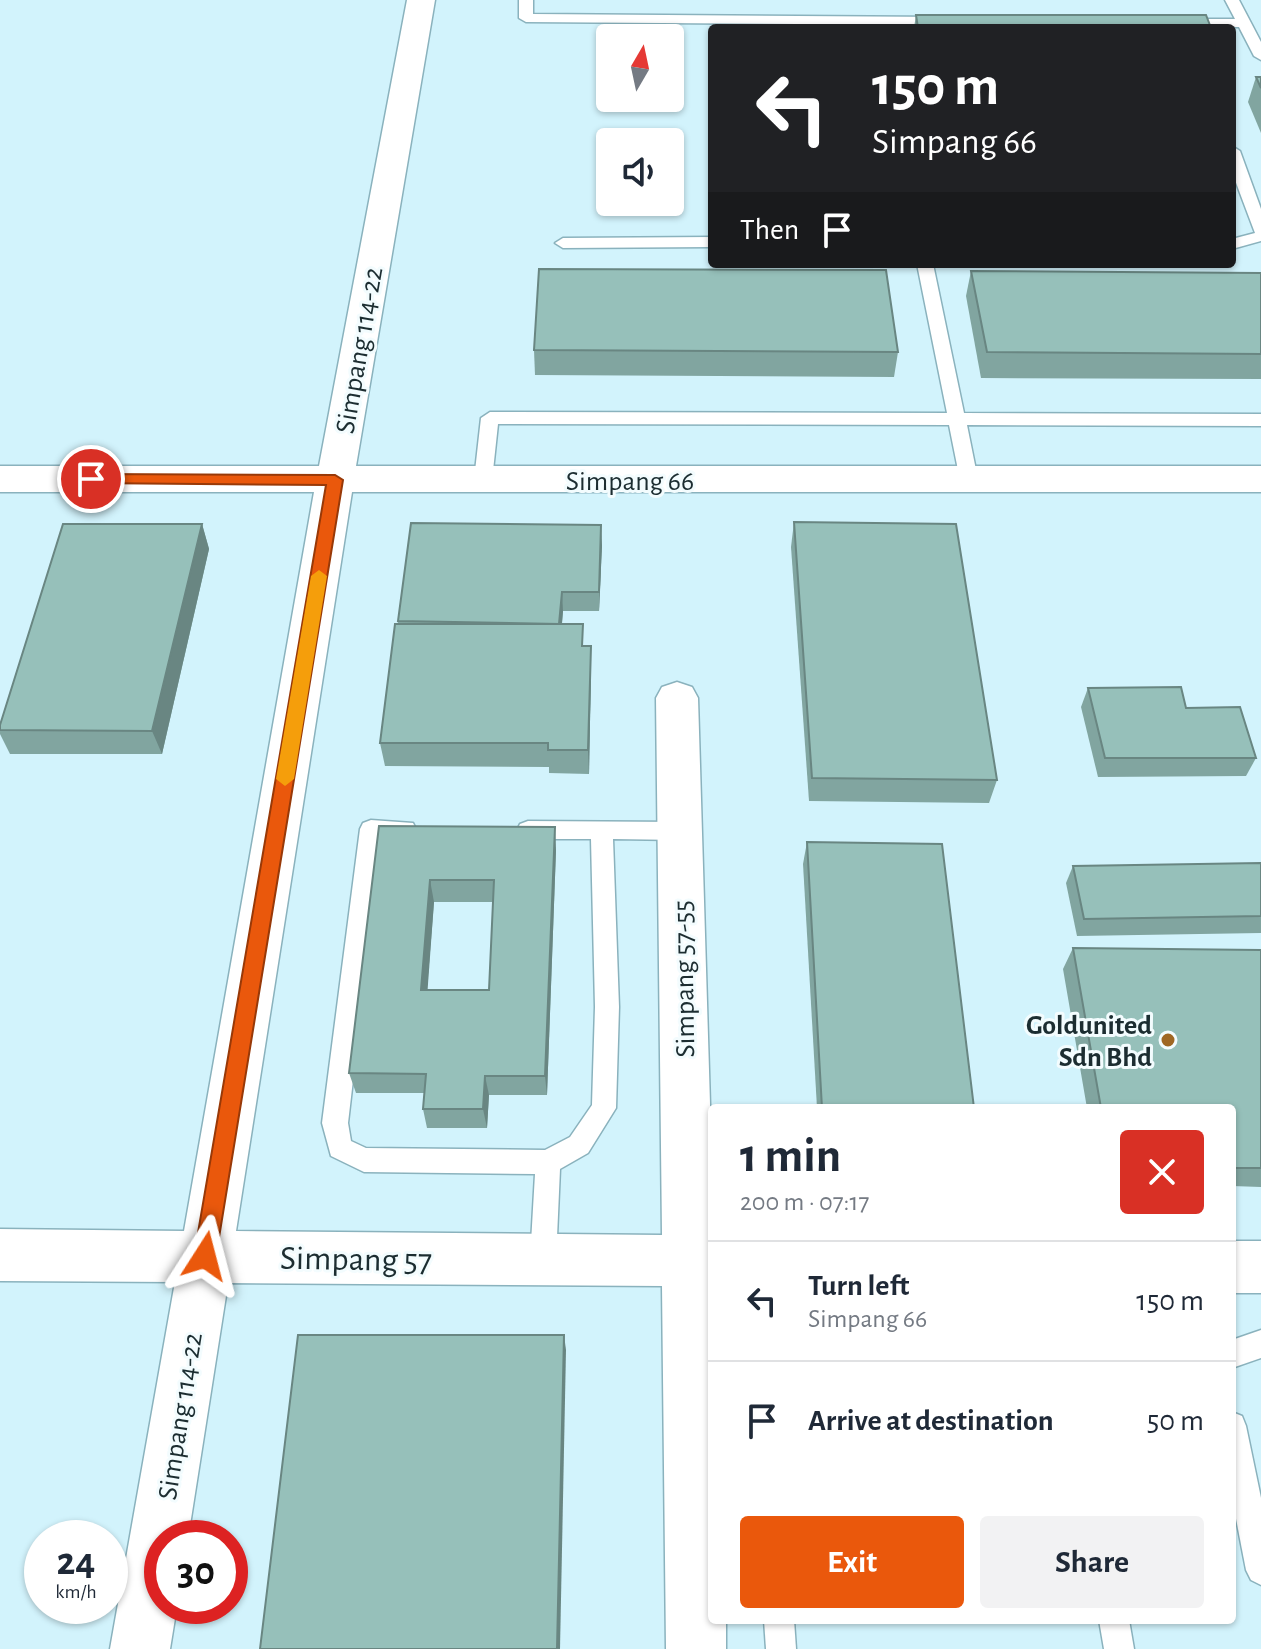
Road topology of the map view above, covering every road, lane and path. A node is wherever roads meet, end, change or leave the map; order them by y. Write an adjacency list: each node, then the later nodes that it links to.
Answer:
1 (421, 0): 21 (street, Simpang 114-22)
2 (526, 0): 4 (lane)
3 (1232, 0): 6 (lane)
4 (956, 21)
5 (1163, 23): 6 (lane)
6 (1242, 23): 7 (lane)
7 (1261, 56)
8 (1236, 164): 10 (lane)
9 (1236, 203): 10 (lane)
10 (1253, 203): 11 (lane)
11 (1261, 230)
12 (1261, 236): 15 (lane)
13 (708, 242): 14 (lane)
14 (563, 243)
15 (1236, 243)
16 (926, 268): 17 (lane)
17 (956, 419): 18 (lane); 22 (lane); 23 (lane)
18 (1261, 420)
19 (0, 479): 21 (street, Simpang 66)
20 (1261, 479): 23 (street, Simpang 66)
21 (335, 480): 22 (street, Simpang 66); 31 (street, Simpang 114-22)
22 (483, 480): 23 (street, Simpang 66)
23 (969, 480)
24 (677, 698): 28 (street, Simpang 57-55)
25 (432, 829): 29 (lane)
26 (510, 830): 27 (lane)
27 (602, 830): 28 (lane); 29 (lane)
28 (680, 831): 33 (street, Simpang 57-55)
29 (548, 1162): 32 (lane)
30 (0, 1255): 31 (street, Simpang 57)
31 (205, 1256): 32 (street, Simpang 57); 42 (street, Simpang 114-22)
32 (543, 1260): 33 (street, Simpang 57)
33 (701, 1261): 43 (street, Simpang 57-55)
34 (1236, 1267): 35 (street)
35 (1261, 1267)
36 (1261, 1344): 37 (lane)
37 (1236, 1353)
38 (1236, 1446): 39 (lane)
39 (1261, 1570)
40 (779, 1624): 44 (lane)
41 (1115, 1624): 45 (lane)
42 (140, 1649)
43 (696, 1649)
44 (781, 1649)
45 (1119, 1649)

